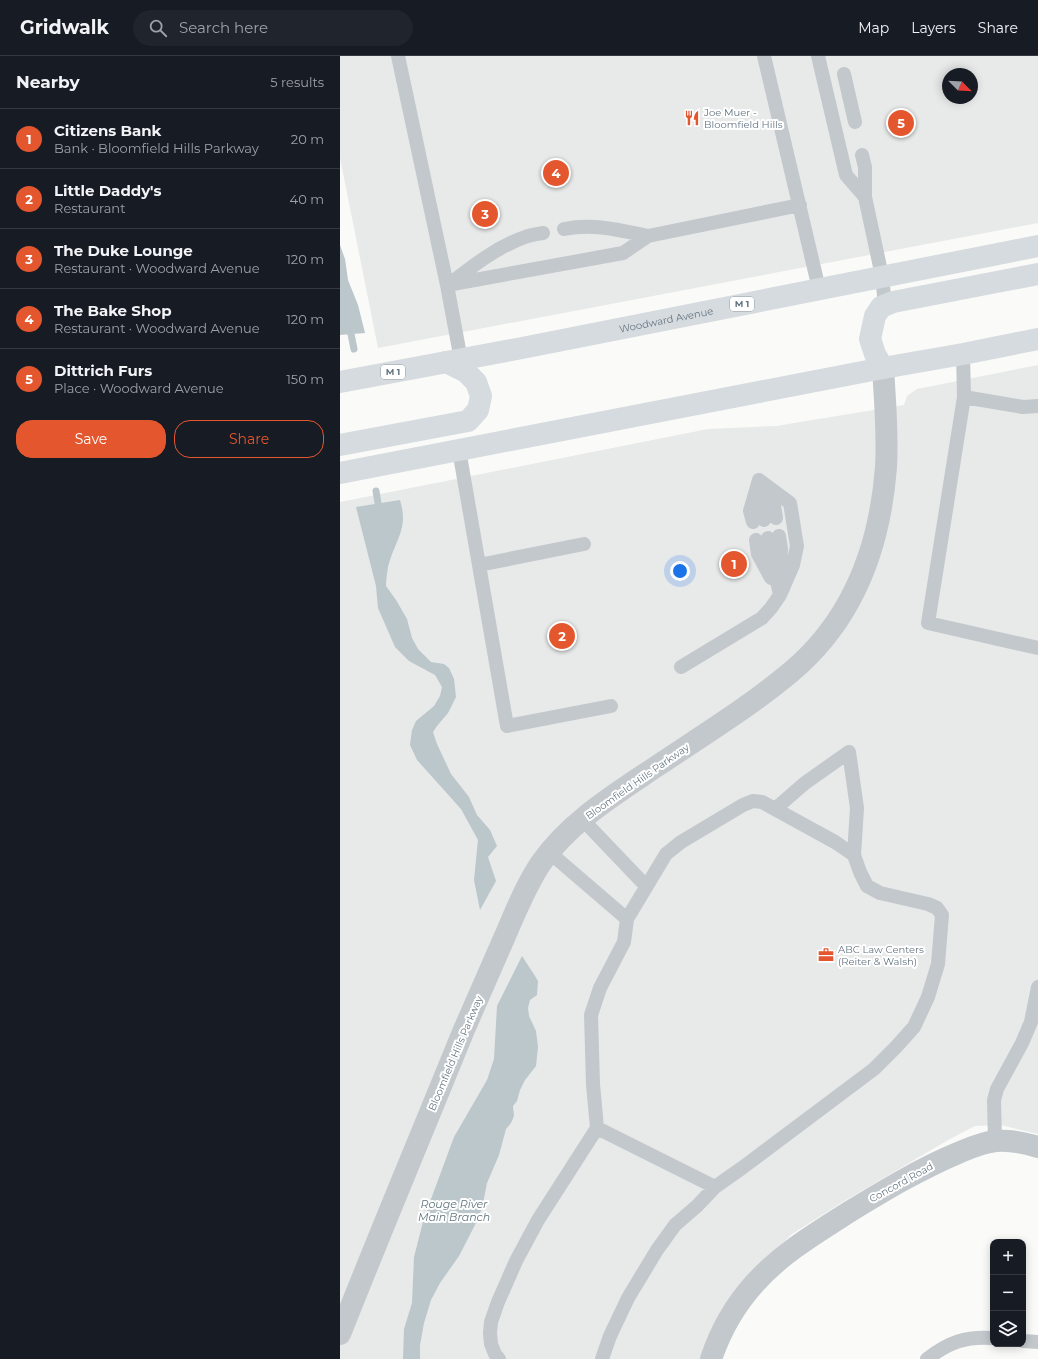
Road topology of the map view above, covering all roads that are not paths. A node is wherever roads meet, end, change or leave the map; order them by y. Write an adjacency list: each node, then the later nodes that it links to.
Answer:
1 (398, 56): 15 (lane)
2 (764, 56): 8 (lane)
3 (818, 56): 7 (lane)
4 (844, 74): 5 (lane)
5 (855, 122)
6 (862, 154): 7 (lane)
7 (865, 197): 14 (lane)
8 (800, 205): 11 (lane); 16 (lane)
9 (564, 229): 11 (lane)
10 (543, 233): 15 (lane)
11 (648, 236): 15 (lane)
12 (1038, 246): 14 (main road, Woodward Avenue / M 1)
13 (1038, 274): 17 (main road)
14 (882, 276): 16 (main road, Woodward Avenue / M 1); 17 (lane)
15 (447, 285): 20 (lane)
16 (819, 289): 20 (main road, Woodward Avenue / M 1)
17 (885, 305): 21 (main road)
18 (1038, 338): 19 (main road)
19 (963, 354): 21 (main road); 23 (lane)
20 (453, 361): 22 (main road, Woodward Avenue / M 1); 25 (main road)
21 (883, 368): 26 (main road); 37 (street, Bloomfield Hills Parkway)
22 (340, 382)
23 (964, 397): 24 (lane); 33 (lane)
24 (1038, 406)
25 (340, 445)
26 (459, 450): 27 (main road); 31 (lane)
27 (340, 473)
28 (759, 480): 28 (lane); 32 (lane)
29 (768, 538): 32 (lane)
30 (584, 544): 31 (lane)
31 (479, 565): 35 (lane)
32 (780, 595): 34 (lane)
33 (1038, 648)
34 (682, 667)
35 (612, 706)
36 (774, 809): 39 (lane); 39 (lane); 40 (lane)
37 (582, 819): 38 (street, Bloomfield Hills Parkway); 40 (lane)
38 (549, 852): 41 (lane); 47 (street, Bloomfield Hills Parkway)
39 (854, 855): 46 (lane)
40 (646, 886): 41 (lane)
41 (627, 919): 43 (lane)
42 (1037, 993): 44 (lane)
43 (597, 1128): 46 (lane); 51 (lane)
44 (995, 1141): 45 (street, Concord Road); 53 (street, Concord Road)
45 (1038, 1147)
46 (715, 1187): 52 (lane)
47 (340, 1334)
48 (990, 1338): 54 (lane)
49 (1026, 1341): 50 (lane)
50 (1038, 1342)
51 (499, 1359)
52 (602, 1359)
53 (711, 1359)
54 (927, 1359)

